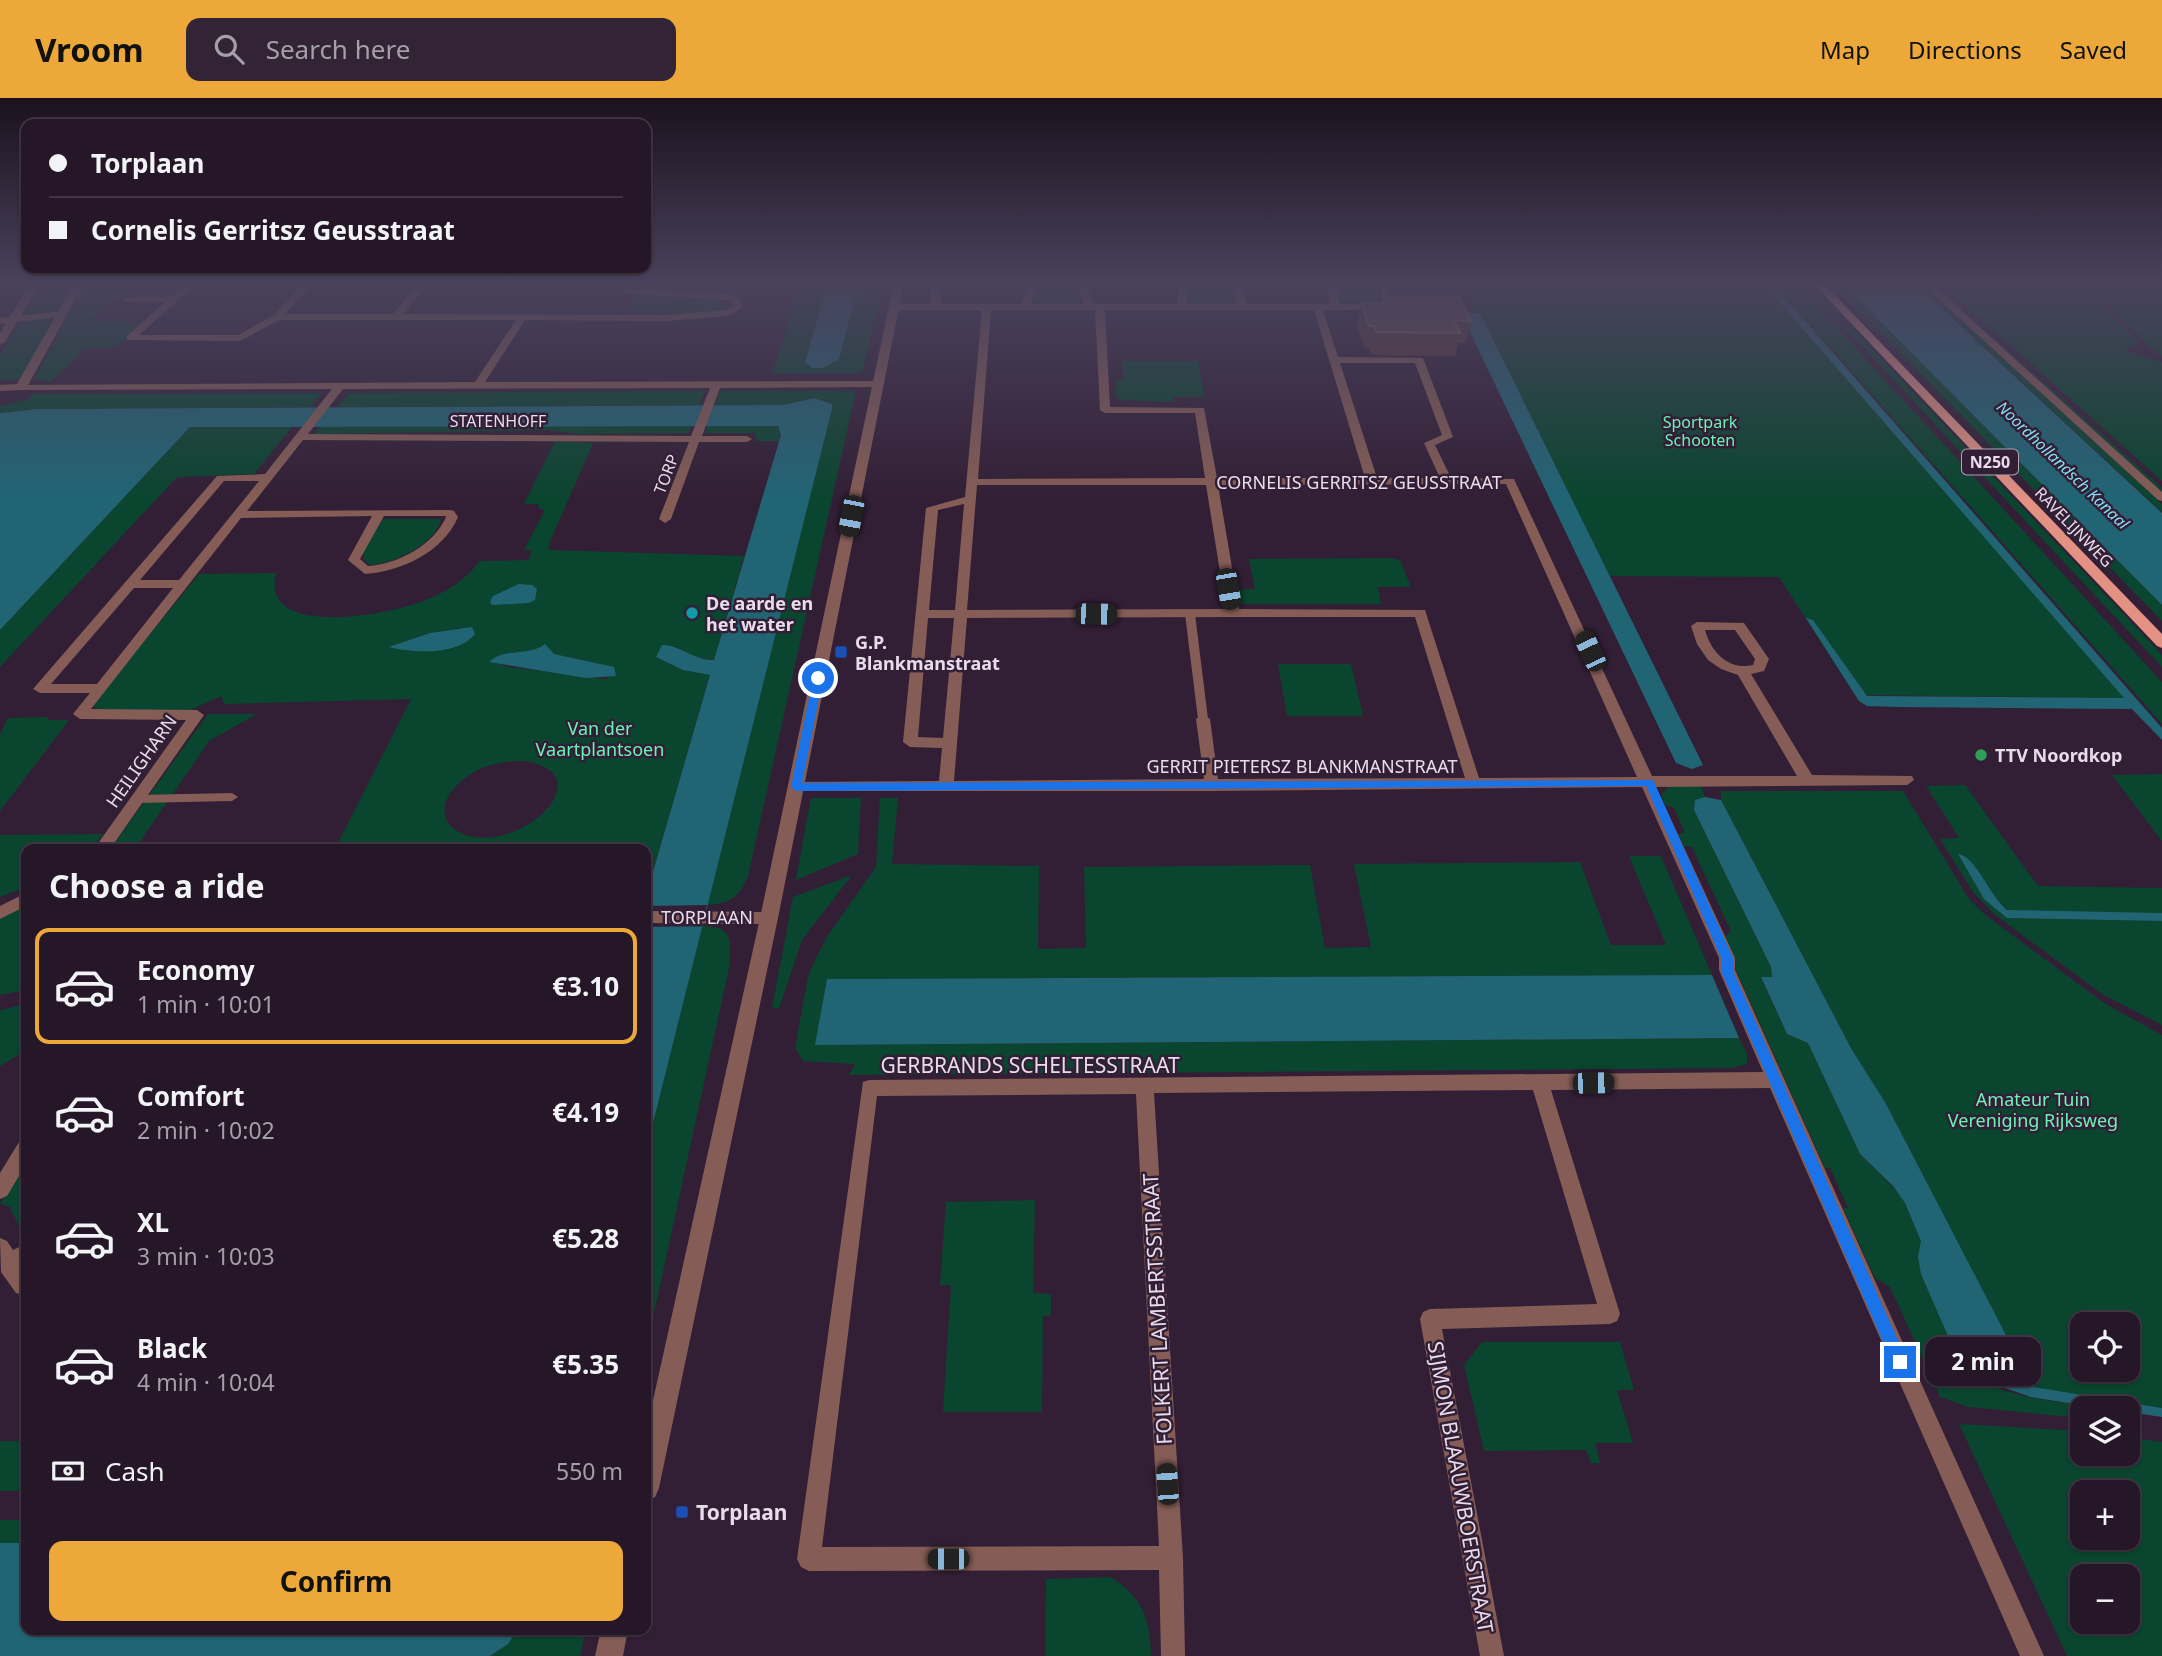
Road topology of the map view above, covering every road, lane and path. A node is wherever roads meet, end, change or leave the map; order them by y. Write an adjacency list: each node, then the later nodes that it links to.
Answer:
1 (39, 355): 14 (street)
2 (498, 355): 13 (street)
3 (883, 355): 11 (street, TORPLAAN)
4 (983, 355): 23 (street)
5 (1100, 355): 20 (street)
6 (1333, 355): 9 (street)
7 (1886, 355): 35 (main road, RAVELIJNWEG / N250)
8 (2005, 355): 24 (street)
9 (1335, 360): 21 (street); 22 (street)
10 (716, 384): 11 (street); 13 (street); 17 (street, TORP)
11 (877, 384): 46 (street, TORPLAAN)
12 (341, 385): 13 (street); 14 (street); 16 (street, HEILIGHARN)
13 (478, 385)
14 (20, 387): 15 (street)
15 (0, 388)
16 (302, 434): 17 (street, STATENHOFF); 19 (street, HEILIGHARN)
17 (696, 439): 18 (street, TORP); 28 (street, TORP)
18 (747, 439)
19 (268, 477): 27 (street, HEILIGHARN); 29 (street)
20 (1210, 481): 21 (street, CORNELIS GERRITSZ GEUSSTRAAT); 23 (street, CORNELIS GERRITSZ GEUSSTRAAT); 34 (street)
21 (1372, 481): 22 (street, CORNELIS GERRITSZ GEUSSTRAAT)
22 (1447, 481): 42 (street, CORNELIS GERRITSZ GEUSSTRAAT)
23 (973, 482): 25 (street)
24 (2162, 498)
25 (971, 499): 31 (street); 32 (street)
26 (380, 513): 26 (street); 27 (street)
27 (238, 515): 30 (street, HEILIGHARN)
28 (666, 519)
29 (130, 584): 30 (street); 37 (street)
30 (184, 584): 37 (street, HEILIGHARN)
31 (923, 614): 32 (street); 39 (street)
32 (960, 614): 33 (street); 39 (street)
33 (1190, 614): 34 (street); 38 (street)
34 (1233, 614): 43 (street)
35 (2162, 643)
36 (1743, 672): 36 (street); 41 (street)
37 (102, 688): 48 (street, HEILIGHARN)
38 (1203, 719): 45 (street)
39 (949, 743): 44 (street)
40 (1907, 780): 41 (street, GERRIT PIETERSZ BLANKMANSTRAAT)
41 (1808, 781): 42 (street, GERRIT PIETERSZ BLANKMANSTRAAT)
42 (1650, 782): 43 (street, GERRIT PIETERSZ BLANKMANSTRAAT); 54 (street, CORNELIS GERRITSZ GEUSSTRAAT)
43 (1474, 784): 45 (street, GERRIT PIETERSZ BLANKMANSTRAAT)
44 (946, 786): 45 (street, GERRIT PIETERSZ BLANKMANSTRAAT); 46 (street, GERRIT PIETERSZ BLANKMANSTRAAT)
45 (1212, 786)
46 (796, 787): 53 (street, TORPLAAN)
47 (232, 797): 48 (street)
48 (137, 799): 49 (street, HEILIGHARN)
49 (106, 844)
50 (21, 902): 51 (street)
51 (0, 913)
52 (651, 917): 53 (street, TORPLAAN)
53 (769, 918): 61 (street, TORPLAAN)
54 (1777, 1080): 55 (street, GERBRANDS SCHELTESSTRAAT); 67 (street, CORNELIS GERRITSZ GEUSSTRAAT)
55 (1540, 1083): 56 (street, GERBRANDS SCHELTESSTRAAT); 66 (street, SIJMON BLAAUWBOERSTRAAT)
56 (1145, 1088): 62 (street, FOLKERT LAMBERTSSTRAAT); 62 (street, GERBRANDS SCHELTESSTRAAT)
57 (21, 1156): 58 (street)
58 (0, 1190)
59 (4, 1257): 60 (street)
60 (21, 1283)
61 (651, 1465)
62 (1171, 1558): 65 (street, FOLKERT LAMBERTSSTRAAT)
63 (614, 1635): 64 (street)
64 (609, 1656)
65 (1173, 1656)
66 (1492, 1656)
67 (2032, 1656)

